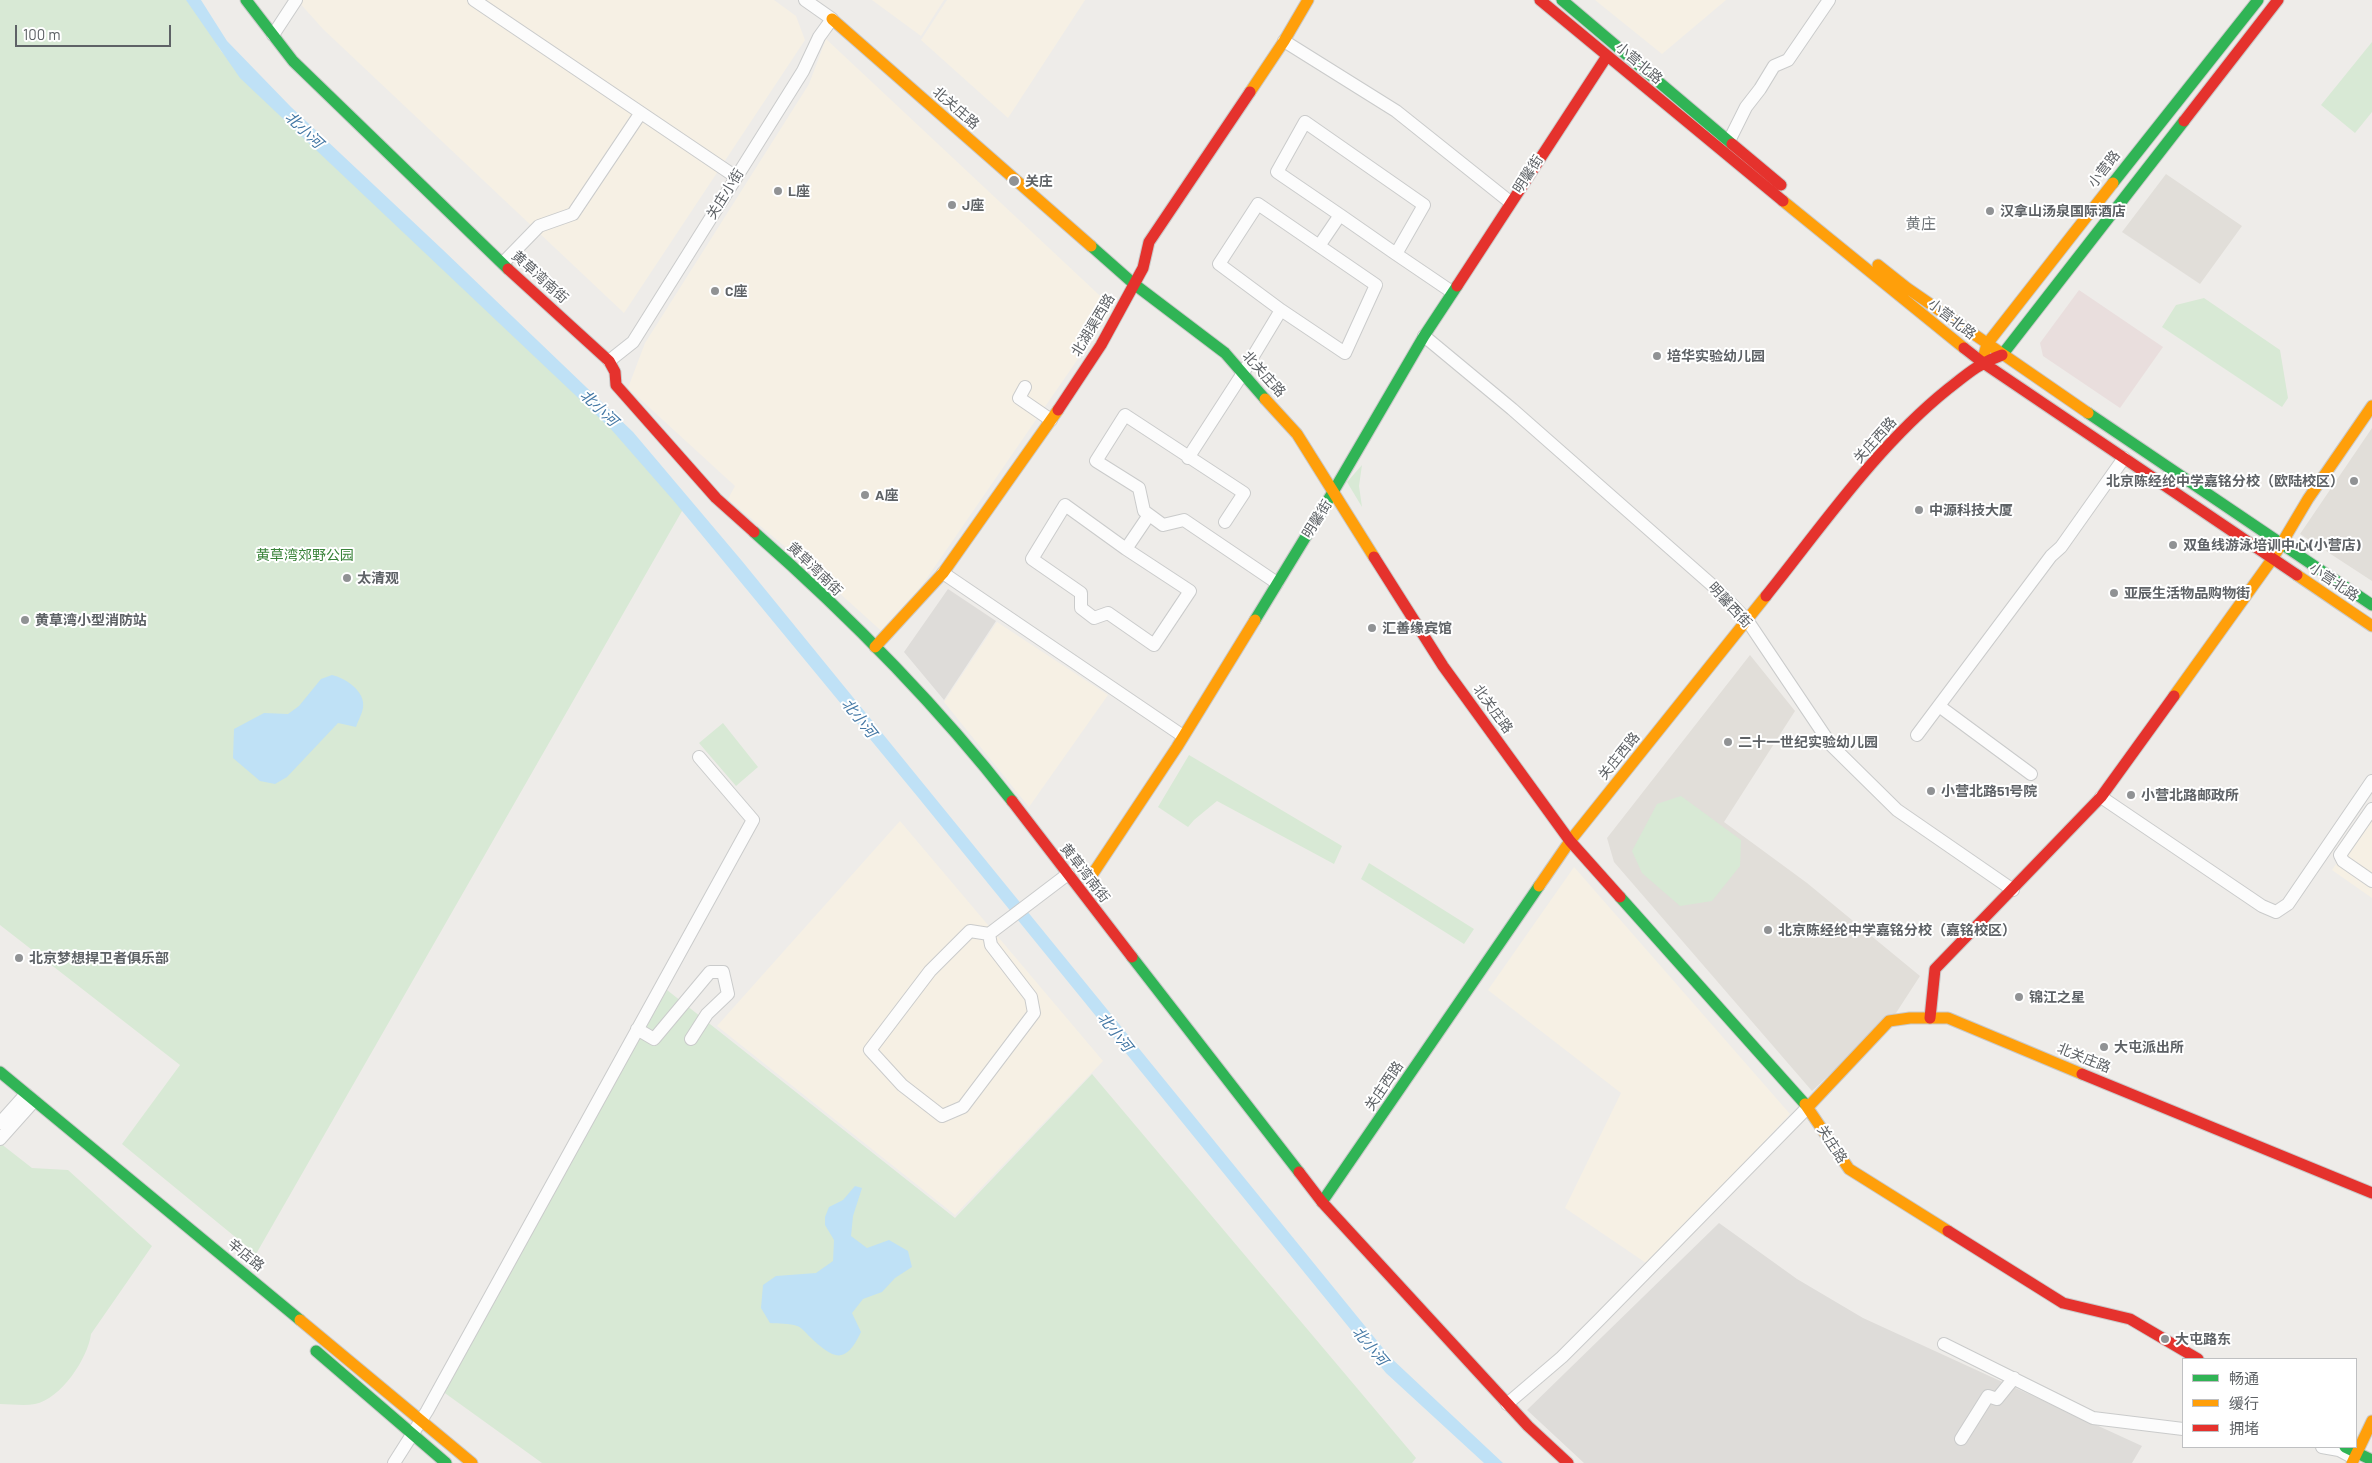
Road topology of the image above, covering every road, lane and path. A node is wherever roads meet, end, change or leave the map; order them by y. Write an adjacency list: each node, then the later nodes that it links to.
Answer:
1 (246, 0): 13 (street, 黄草湾南街)
2 (296, 0): 13 (street)
3 (474, 0): 16 (street)
4 (806, 0): 12 (street)
5 (818, 0): 12 (street)
6 (1308, 0): 14 (street, 北湖渠西路)
7 (1540, 0): 15 (street, 小营北路)
8 (1562, 0): 17 (street, 小营北路)
9 (1829, 0): 17 (street)
10 (2258, 0): 28 (street, 小营路)
11 (2278, 0): 29 (street)
12 (832, 19): 18 (street, 关庄小街); 24 (street, 北关庄路)
13 (273, 35): 23 (street, 黄草湾南街)
14 (1284, 41): 19 (street); 24 (street, 北湖渠西路)
15 (1607, 56): 19 (street, 明馨街); 31 (street, 小营北路)
16 (640, 114): 18 (street); 23 (street)
17 (1729, 141): 28 (street, 小营北路)
18 (736, 177): 30 (street, 关庄小街)
19 (1510, 202): 25 (street, 明馨街)
20 (1340, 215): 21 (street); 22 (street); 22 (street)
21 (1319, 246): 26 (street); 26 (street)
22 (1396, 254): 25 (street)
23 (503, 264): 30 (street, 黄草湾南街)
24 (1134, 284): 32 (street, 北关庄路); 35 (street, 北湖渠西路)
25 (1452, 292): 27 (street, 明馨街)
26 (1281, 310): 32 (street)
27 (1424, 336): 38 (street, 明馨街); 47 (street, 明馨西街)
28 (1987, 344): 29 (street, 小营北路); 31 (street, 小营路)
29 (2002, 355): 31 (street, 关庄西路); 41 (street, 小营北路)
30 (609, 360): 49 (street, 黄草湾南街)
31 (1982, 362): 37 (street, 小营北路); 47 (street, 关庄西路)
32 (1243, 373): 36 (street); 38 (street, 北关庄路)
33 (1025, 387): 35 (street)
34 (2372, 406): 41 (street)
35 (1051, 420): 44 (street, 北湖渠西路)
36 (1188, 458): 39 (street); 40 (street)
37 (2124, 458): 43 (street, 小营北路); 50 (street)
38 (1333, 492): 45 (street, 明馨街); 58 (street, 北关庄路)
39 (1149, 515): 42 (street); 45 (street)
40 (1225, 522)
41 (2281, 544): 43 (street); 46 (street, 小营北路)
42 (1126, 549): 42 (street)
43 (2273, 558): 48 (street, 小营北路); 56 (street)
44 (943, 572): 49 (street, 北湖渠西路); 52 (street)
45 (1277, 584): 52 (street, 明馨街)
46 (2372, 605)
47 (1747, 620): 58 (street, 关庄西路); 62 (street, 明馨西街)
48 (2372, 626)
49 (875, 647): 59 (street, 黄草湾南街)
50 (1939, 706): 51 (street); 54 (street)
51 (1917, 735)
52 (1183, 736): 60 (street, 明馨街)
53 (699, 756): 65 (street)
54 (2031, 774)
55 (2372, 781): 56 (street)
56 (2101, 797): 62 (street)
57 (2372, 809): 61 (street)
58 (1570, 841): 70 (street, 关庄路); 74 (street, 关庄西路)
59 (1068, 874): 63 (street); 74 (street, 黄草湾南街)
60 (1092, 875)
61 (2372, 881)
62 (2013, 890): 64 (street)
63 (989, 934): 63 (street)
64 (1930, 1018): 70 (street, 北关庄路); 73 (street, 北关庄路)
65 (637, 1029): 66 (street); 80 (street)
66 (691, 1039)
67 (0, 1072): 69 (street, 辛店路)
68 (0, 1087): 69 (street, 辛店路)
69 (27, 1104): 71 (street); 72 (street); 80 (street, 辛店路)
70 (1808, 1107): 77 (street, 关庄路); 79 (street)
71 (0, 1123)
72 (0, 1139)
73 (2372, 1193)
74 (1322, 1202): 79 (street, 黄草湾南街)
75 (1944, 1344): 78 (street)
76 (311, 1346): 83 (street)
77 (2196, 1358)
78 (2014, 1378): 82 (street); 84 (street)
79 (1507, 1404): 92 (street, 黄草湾南街)
80 (421, 1421): 83 (street); 91 (street, 辛店路)
81 (2372, 1421): 87 (street)
82 (2182, 1429)
83 (413, 1435): 89 (street); 90 (street)
84 (1961, 1439)
85 (2328, 1448): 87 (street)
86 (2346, 1448): 87 (street)
87 (2358, 1460): 88 (street)
88 (2372, 1460)
89 (394, 1463)
90 (446, 1463)
91 (472, 1463)
92 (1568, 1463)

